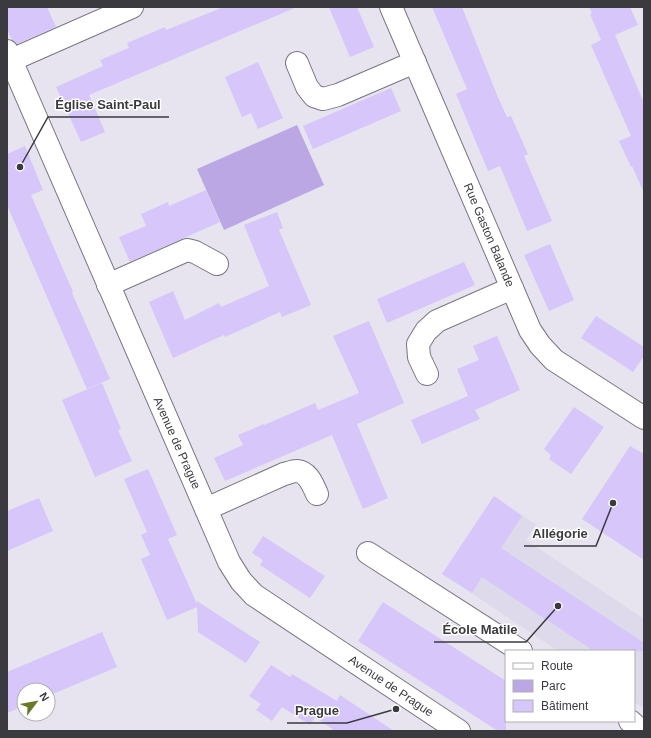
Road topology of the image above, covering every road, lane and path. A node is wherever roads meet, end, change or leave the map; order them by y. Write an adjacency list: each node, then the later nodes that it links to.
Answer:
1 (132, 7): 3 (street)
2 (391, 7): 4 (street, Rue Gaston Balande)
3 (8, 58): 7 (street, Avenue de Prague)
4 (415, 62): 5 (street); 8 (street, Rue Gaston Balande)
5 (297, 63)
6 (217, 264): 7 (street)
7 (108, 285): 12 (street, Avenue de Prague)
8 (512, 288): 9 (street); 10 (street, Rue Gaston Balande)
9 (427, 374)
10 (644, 418)
11 (317, 494): 12 (street)
12 (206, 509): 16 (street, Avenue de Prague)
13 (368, 553): 14 (street)
14 (519, 650)
15 (631, 722): 17 (street)
16 (459, 731)
17 (641, 731)

